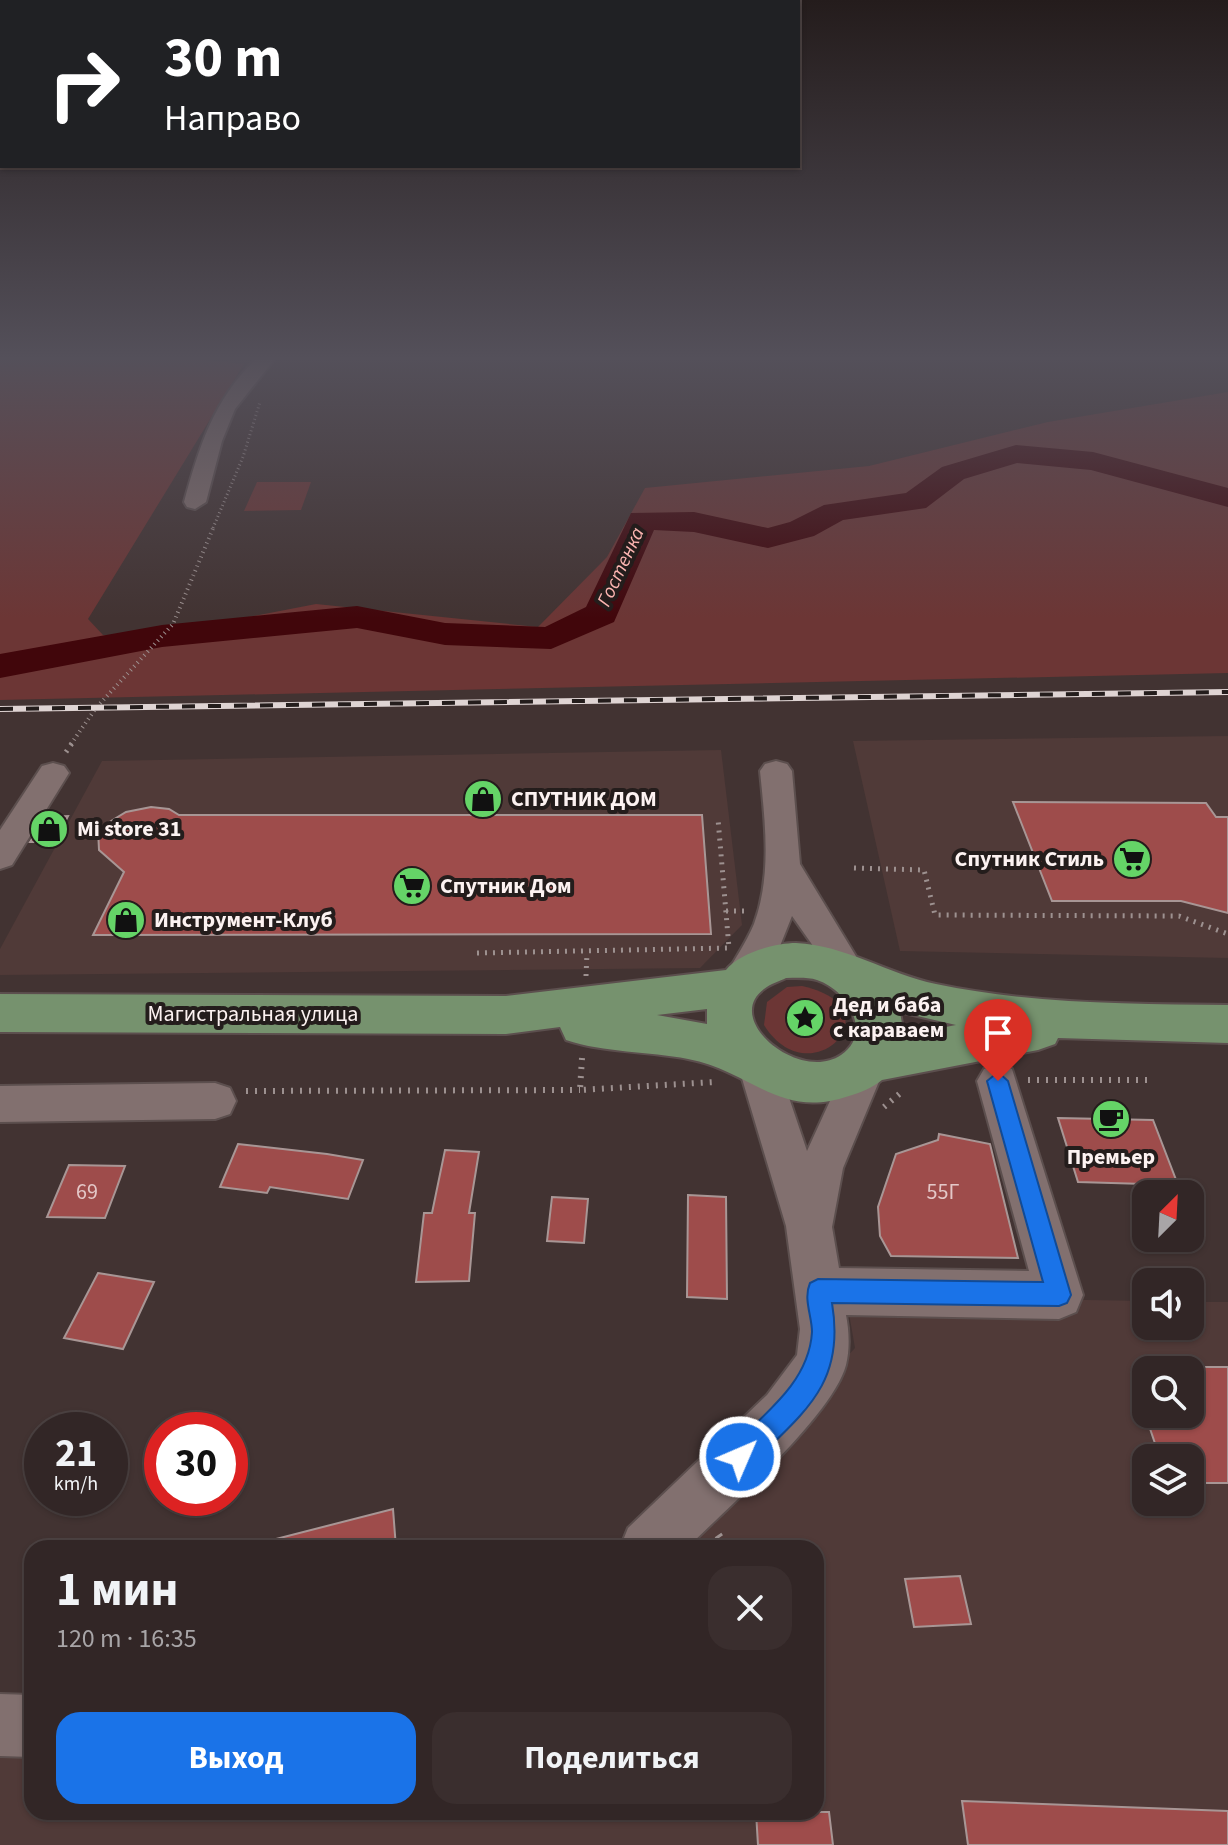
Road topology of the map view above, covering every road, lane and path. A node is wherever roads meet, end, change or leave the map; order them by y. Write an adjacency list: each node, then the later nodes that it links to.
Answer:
1 (210, 446): 3 (street)
2 (246, 446): 5 (path)
3 (195, 502)
4 (776, 771): 8 (street)
5 (53, 773): 7 (street)
6 (718, 819): 12 (path)
7 (0, 857)
8 (784, 867): 13 (street); 14 (street)
9 (854, 868): 10 (path)
10 (1228, 934)
11 (477, 953): 12 (path)
12 (587, 953): 16 (path)
13 (849, 976): 14 (main road, Магистральная улица); 17 (main road, Магистральная улица); 19 (main road, Магистральная улица)
14 (740, 982): 16 (main road, Магистральная улица); 20 (main road)
15 (0, 1013): 16 (main road, Магистральная улица)
16 (585, 1016): 20 (main road, Магистральная улица); 24 (path)
17 (1100, 1023): 18 (main road, Магистральная улица); 19 (main road, Магистральная улица)
18 (1228, 1024)
19 (866, 1064): 20 (main road, Магистральная улица); 27 (street)
20 (742, 1068): 24 (path); 28 (street)
21 (1153, 1080): 22 (path)
22 (998, 1081): 29 (street)
23 (920, 1085): 27 (path)
24 (580, 1090): 25 (path)
25 (215, 1101): 26 (street)
26 (0, 1104)
27 (834, 1136): 28 (street)
28 (809, 1226): 29 (street)
29 (818, 1291): 30 (street)
30 (694, 1502): 31 (street); 32 (path)
31 (656, 1540)
32 (721, 1540)
33 (0, 1725): 34 (street)
34 (24, 1726)

